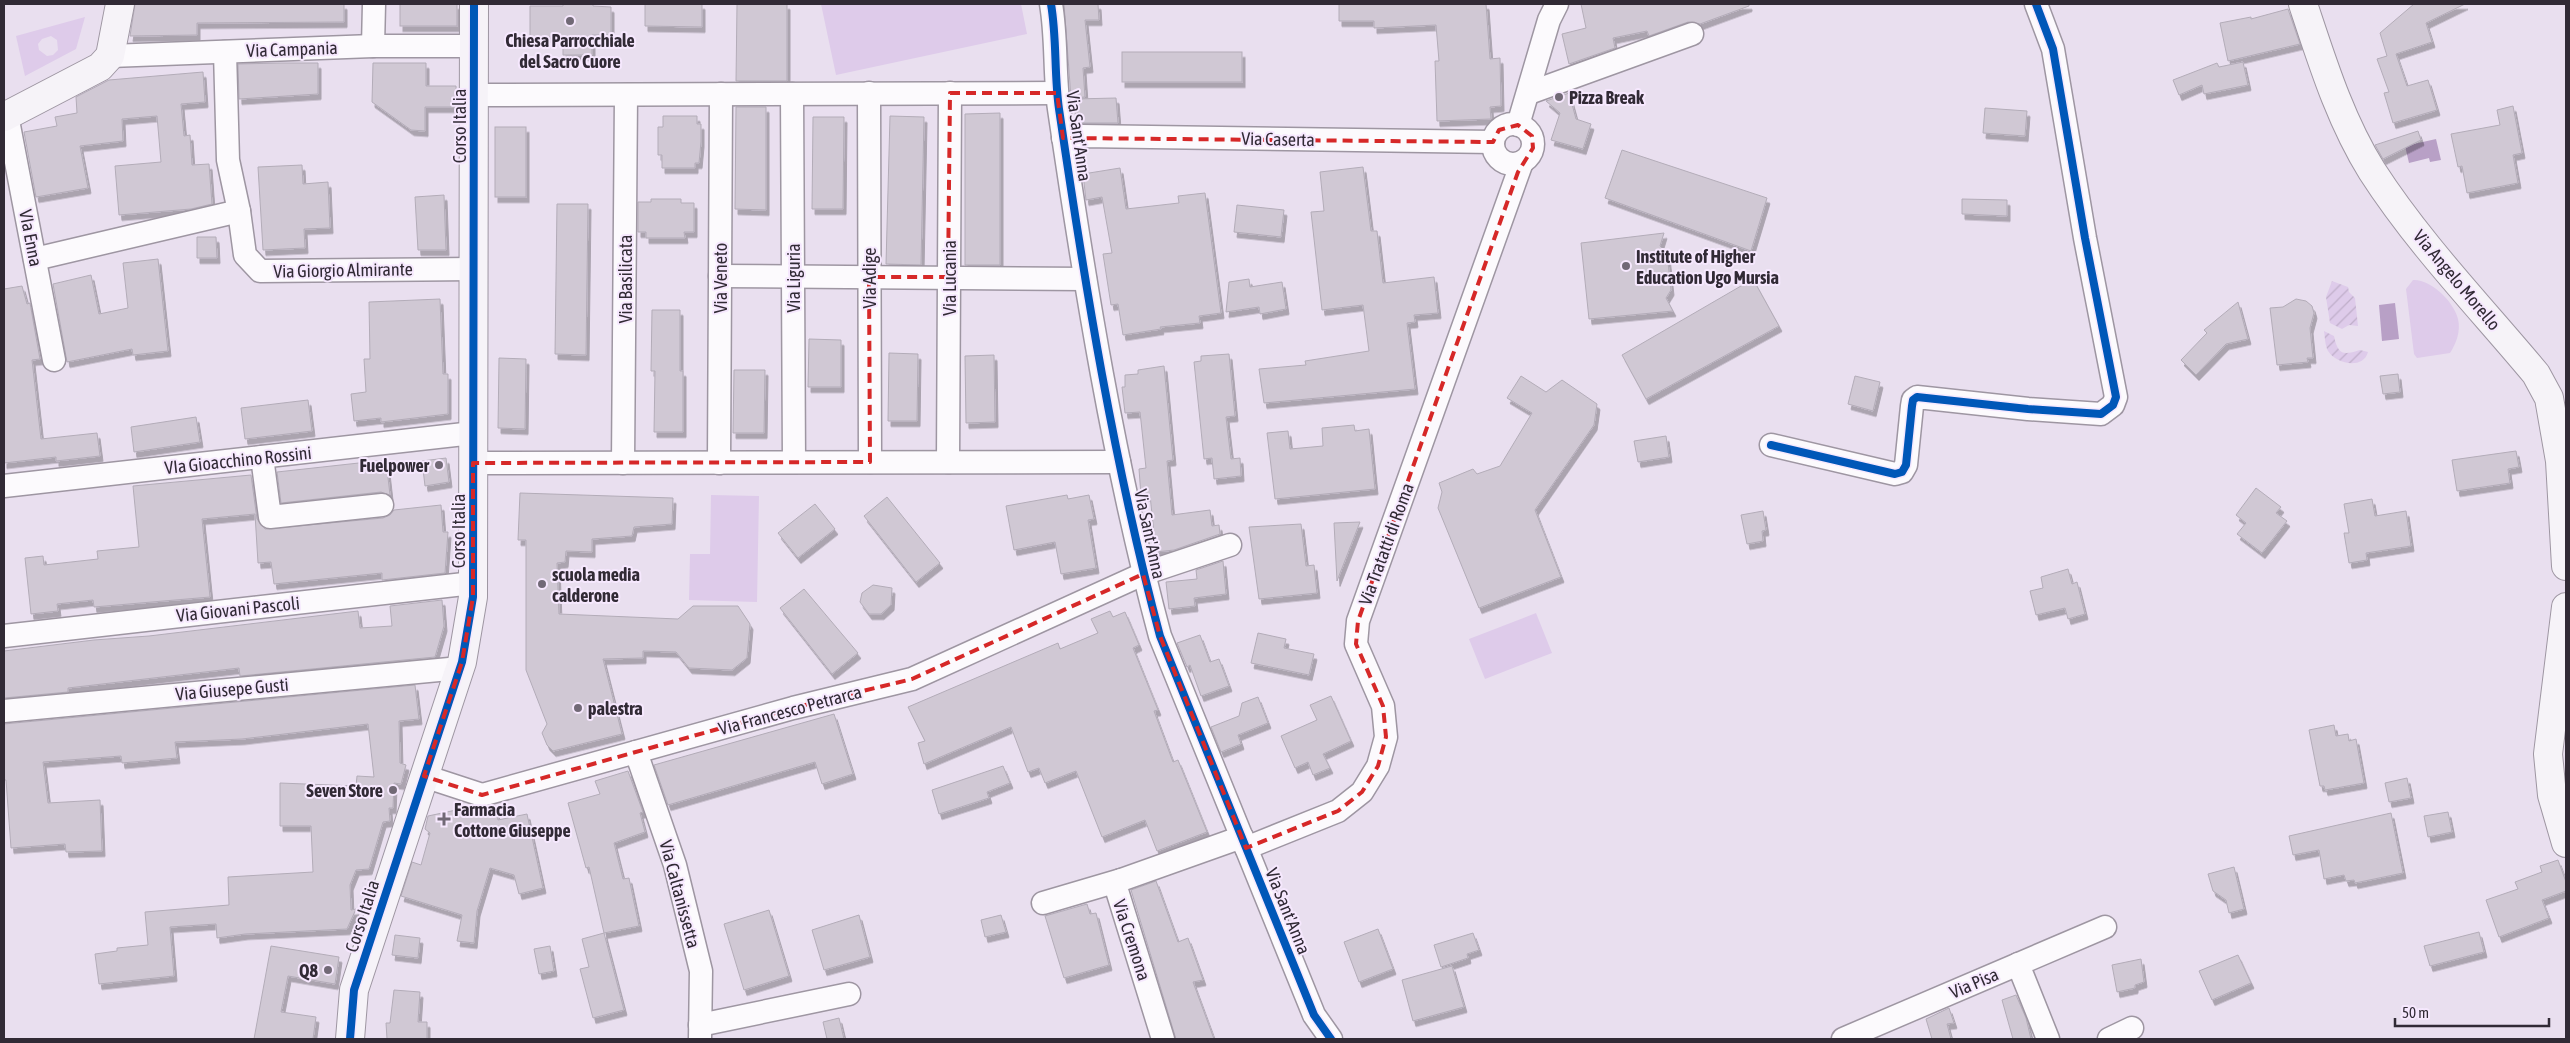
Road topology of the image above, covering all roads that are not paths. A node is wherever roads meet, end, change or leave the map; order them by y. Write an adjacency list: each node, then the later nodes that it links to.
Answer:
1 (120, 4): 12 (street)
2 (374, 4): 9 (street)
3 (474, 4): 10 (street, Corso Italia)
4 (1051, 4): 15 (street, Via Sant'Anna)
5 (1556, 4): 16 (street)
6 (2036, 4): 36 (street)
7 (2302, 4): 48 (street, Via Angelo Morello)
8 (1692, 34): 16 (street)
9 (373, 46): 10 (street, Via Campania); 11 (street, Via Campania)
10 (474, 46): 20 (street, Corso Italia)
11 (225, 52): 12 (street, Via Campania); 26 (street, Via Giorgio Almirante)
12 (110, 56): 21 (street)
13 (869, 93): 14 (street); 18 (street); 31 (street, Via Adige)
14 (950, 93): 15 (street); 32 (street, Via Lucania)
15 (1057, 93): 23 (street, Via Sant'Anna)
16 (1529, 93): 22 (street)
17 (721, 94): 18 (street); 19 (street); 29 (street, Via Veneto)
18 (792, 94): 30 (street, Via Liguria)
19 (626, 95): 20 (street); 38 (street, Via Basilicata)
20 (474, 96): 28 (street, Corso Italia)
21 (6, 116): 27 (street, VIa Enna)
22 (1518, 124): 24 (street); 25 (street)
23 (1063, 138): 24 (street, Via Caserta); 33 (street, Via Sant'Anna)
24 (1494, 142): 25 (street)
25 (1520, 167): 57 (street, Via Tratatti di Roma)
26 (239, 211): 27 (street); 28 (street, Via Giorgio Almirante)
27 (35, 259): 34 (street, VIa Enna)
28 (474, 269): 35 (street, Corso Italia)
29 (720, 276): 30 (street); 39 (street, Via Veneto)
30 (793, 276): 31 (street); 40 (street, Via Liguria)
31 (870, 277): 32 (street); 41 (street, Via Adige)
32 (948, 277): 33 (street); 42 (street, Via Lucania)
33 (1085, 279): 43 (street, Via Sant'Anna)
34 (54, 360)
35 (473, 433): 37 (street, VIa Gioacchino Rossini); 44 (street, Corso Italia)
36 (1771, 445)
37 (262, 457): 45 (street, VIa Gioacchino Rossini); 46 (street)
38 (623, 462): 39 (street); 44 (street)
39 (719, 462): 40 (street)
40 (794, 462): 41 (street)
41 (870, 462): 42 (street)
42 (948, 462): 43 (street)
43 (1120, 462): 49 (street, Via Sant'Anna)
44 (473, 463): 50 (street, Corso Italia)
45 (4, 486)
46 (382, 506)
47 (1230, 545): 49 (street, Via Francesco Petrarca)
48 (2566, 566)
49 (1143, 574): 55 (street, Via Francesco Petrarca); 57 (street, Via Sant'Anna)
50 (472, 583): 52 (street, Via Giovani Pascoli); 53 (street, Corso Italia)
51 (2566, 607): 58 (street)
52 (4, 636)
53 (460, 668): 54 (street, Via Giusepe Gusti); 56 (street, Corso Italia)
54 (4, 711)
55 (636, 752): 56 (street, Via Francesco Petrarca); 65 (street, Via Caltanissetta)
56 (424, 776): 66 (street, Corso Italia)
57 (1244, 843): 59 (street, Via Cremona); 68 (street, Via Sant'Anna)
58 (2566, 843)
59 (1120, 880): 60 (street); 67 (street, Via Cremona)
60 (1043, 903)
61 (2105, 927): 62 (street, Via Pisa)
62 (2018, 964): 69 (street, Via Pisa); 70 (street)
63 (849, 994): 65 (street)
64 (2132, 1028): 71 (street)
65 (700, 1032)
66 (350, 1039)
67 (1164, 1039)
68 (1330, 1039)
69 (1843, 1039)
70 (2048, 1039)
71 (2109, 1039)

